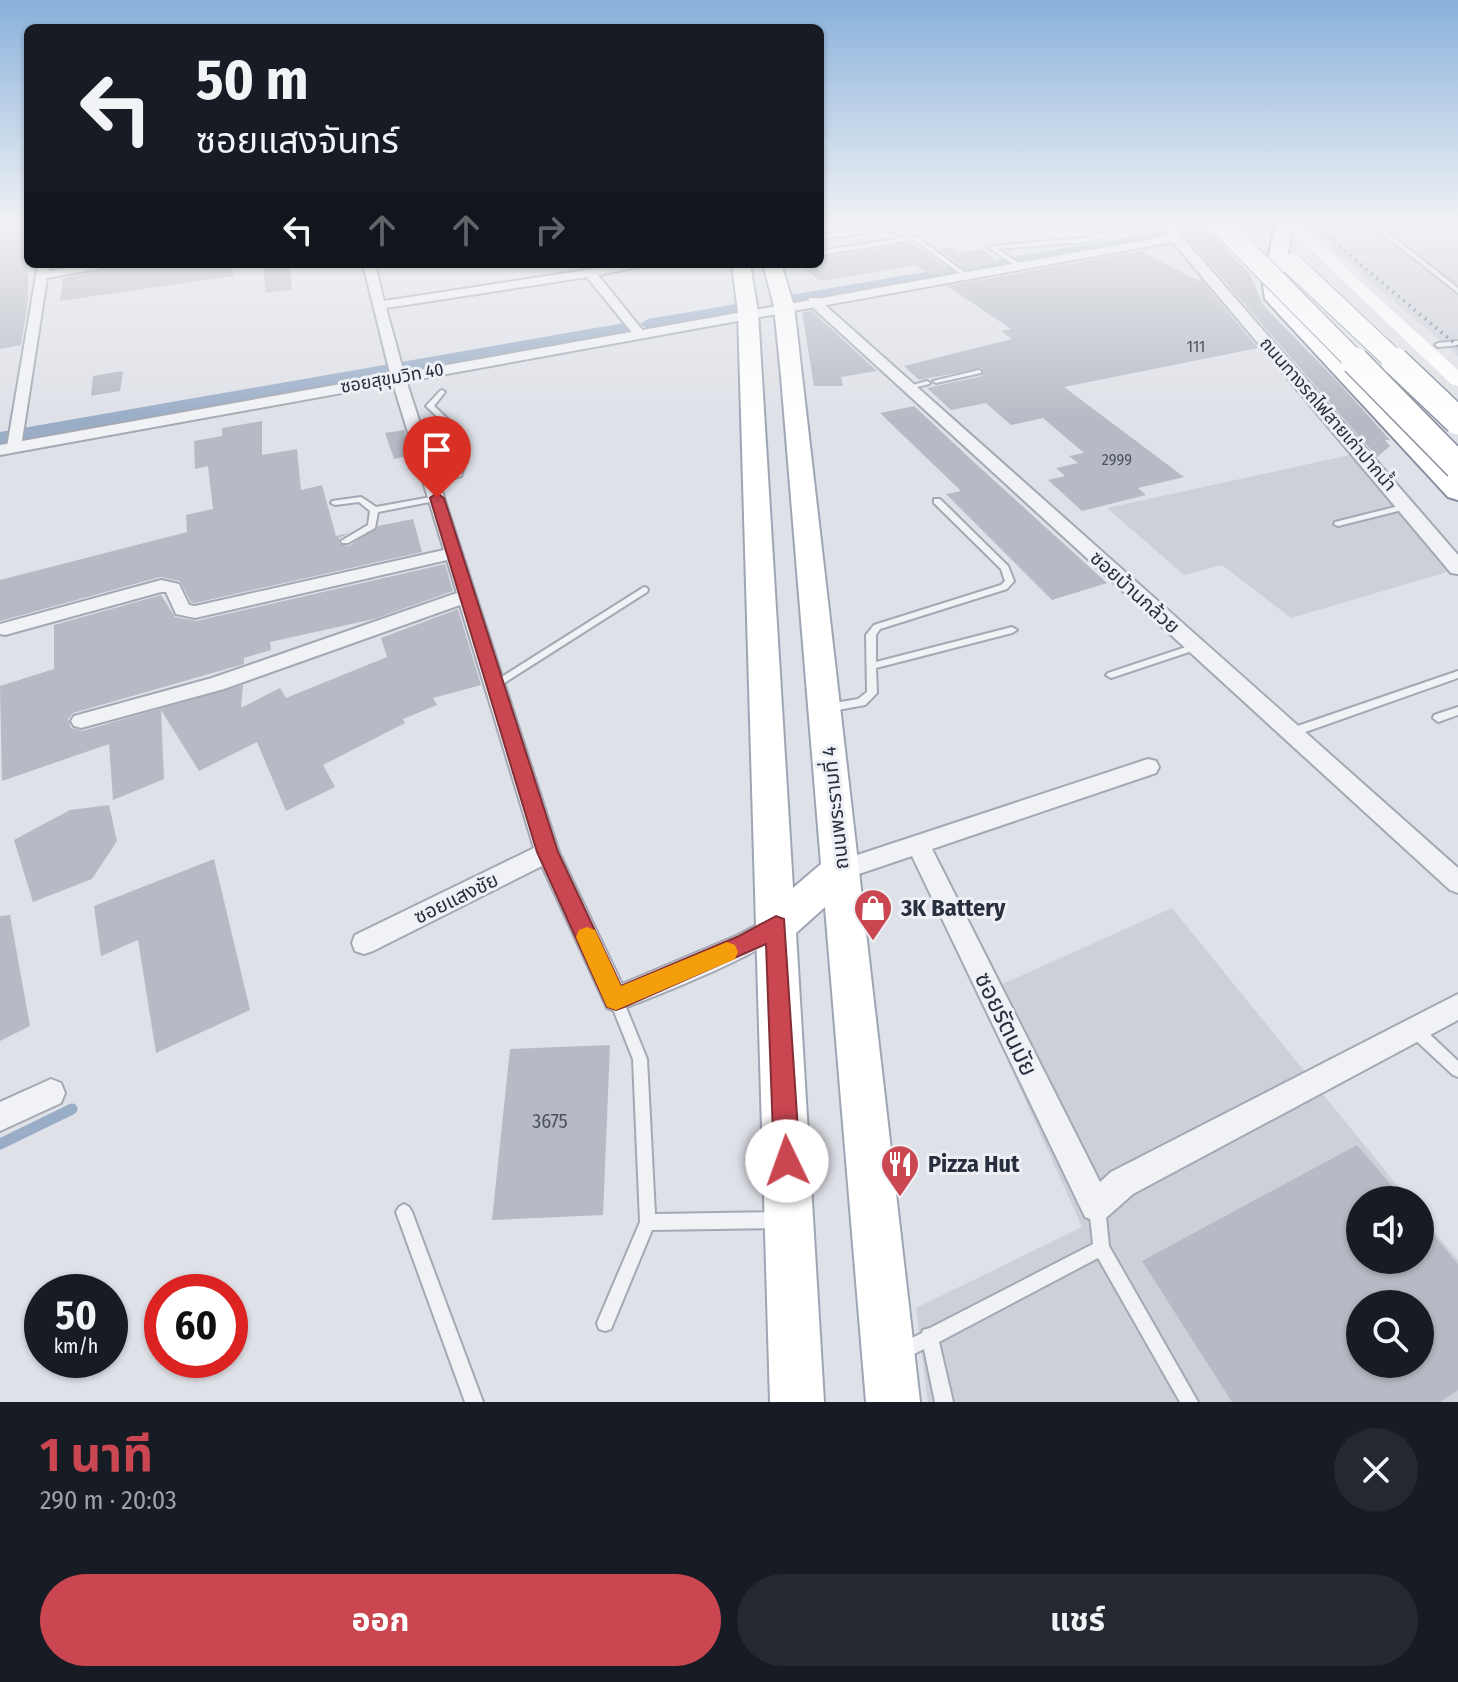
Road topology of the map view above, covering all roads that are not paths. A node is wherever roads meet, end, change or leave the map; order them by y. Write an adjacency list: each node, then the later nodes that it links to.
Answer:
1 (39, 289): 26 (street)
2 (376, 289): 14 (street)
3 (482, 289): 14 (street)
4 (603, 289): 16 (street)
5 (766, 289): 15 (main road, ถนนพระรามที่ 4)
6 (778, 289): 15 (main road, ถนนพระรามที่ 4)
7 (866, 289): 15 (street, ซอยสุขุมวิท 40)
8 (1220, 289): 32 (street, ถนนทางรถไฟสายเก่าปากน้ำ)
9 (1274, 289): 29 (highway)
10 (1284, 289): 27 (highway, bridge)
11 (1319, 289): 25 (highway, bridge)
12 (1354, 289): 22 (main road)
13 (1372, 289): 18 (main road)
14 (380, 305): 21 (street)
15 (782, 306): 16 (street, ซอยสุขุมวิท 40); 23 (street, ซอยบ้านกล้วย); 47 (main road, ถนนพระรามที่ 4); 57 (main road, ถนนพระรามที่ 4)
16 (638, 332): 21 (street, ซอยสุขุมวิท 40)
17 (1458, 343): 18 (lane)
18 (1438, 345): 19 (main road)
19 (1458, 363)
20 (979, 372): 23 (lane)
21 (398, 377): 26 (street, ซอยสุขุมวิท 40); 28 (street)
22 (1458, 380)
23 (924, 383): 42 (street, ซอยบ้านกล้วย)
24 (442, 392): 28 (lane)
25 (1458, 421)
26 (11, 442)
27 (1458, 466)
28 (434, 490): 33 (lane); 36 (street)
29 (1458, 491)
30 (937, 501): 43 (lane)
31 (335, 503): 33 (lane)
32 (1407, 506): 34 (lane); 37 (street, ถนนทางรถไฟสายเก่าปากน้ำ)
33 (374, 510): 35 (lane)
34 (1338, 524)
35 (345, 541)
36 (454, 553): 39 (street); 40 (street)
37 (1458, 568)
38 (644, 590): 46 (lane)
39 (467, 596): 46 (street); 50 (street)
40 (5, 629)
41 (1012, 630): 43 (lane)
42 (1195, 647): 45 (lane); 51 (street, ซอยบ้านกล้วย)
43 (873, 666): 47 (lane)
44 (1458, 674): 51 (lane)
45 (1111, 675)
46 (495, 685): 54 (street)
47 (825, 708): 55 (main road, ถนนพระรามที่ 4)
48 (1458, 711): 49 (lane)
49 (1438, 718)
50 (81, 721)
51 (1290, 733): 56 (street, ซอยบ้านกล้วย)
52 (1148, 767): 53 (street)
53 (917, 842): 55 (street); 65 (street, ซอยรัตนมัย)
54 (547, 852): 58 (street, ซอยแสงชัย); 59 (street)
55 (841, 870): 57 (main road); 72 (main road, ถนนพระรามที่ 4)
56 (1458, 883)
57 (776, 926): 59 (street); 67 (main road, ถนนพระรามที่ 4)
58 (364, 943)
59 (616, 999): 68 (lane)
60 (1458, 1006): 61 (street)
61 (1415, 1030): 62 (lane); 65 (street)
62 (1458, 1070)
63 (51, 1093): 64 (street)
64 (0, 1117)
65 (1096, 1206): 69 (lane)
66 (404, 1212): 74 (lane)
67 (790, 1220): 68 (lane); 73 (main road, ถนนพระรามที่ 4)
68 (648, 1222): 70 (lane)
69 (1101, 1248): 71 (lane); 77 (lane)
70 (605, 1323)
71 (929, 1336): 72 (lane); 76 (lane)
72 (889, 1357): 75 (main road, ถนนพระรามที่ 4)
73 (790, 1391)
74 (474, 1402)
75 (893, 1402)
76 (944, 1402)
77 (1189, 1402)

